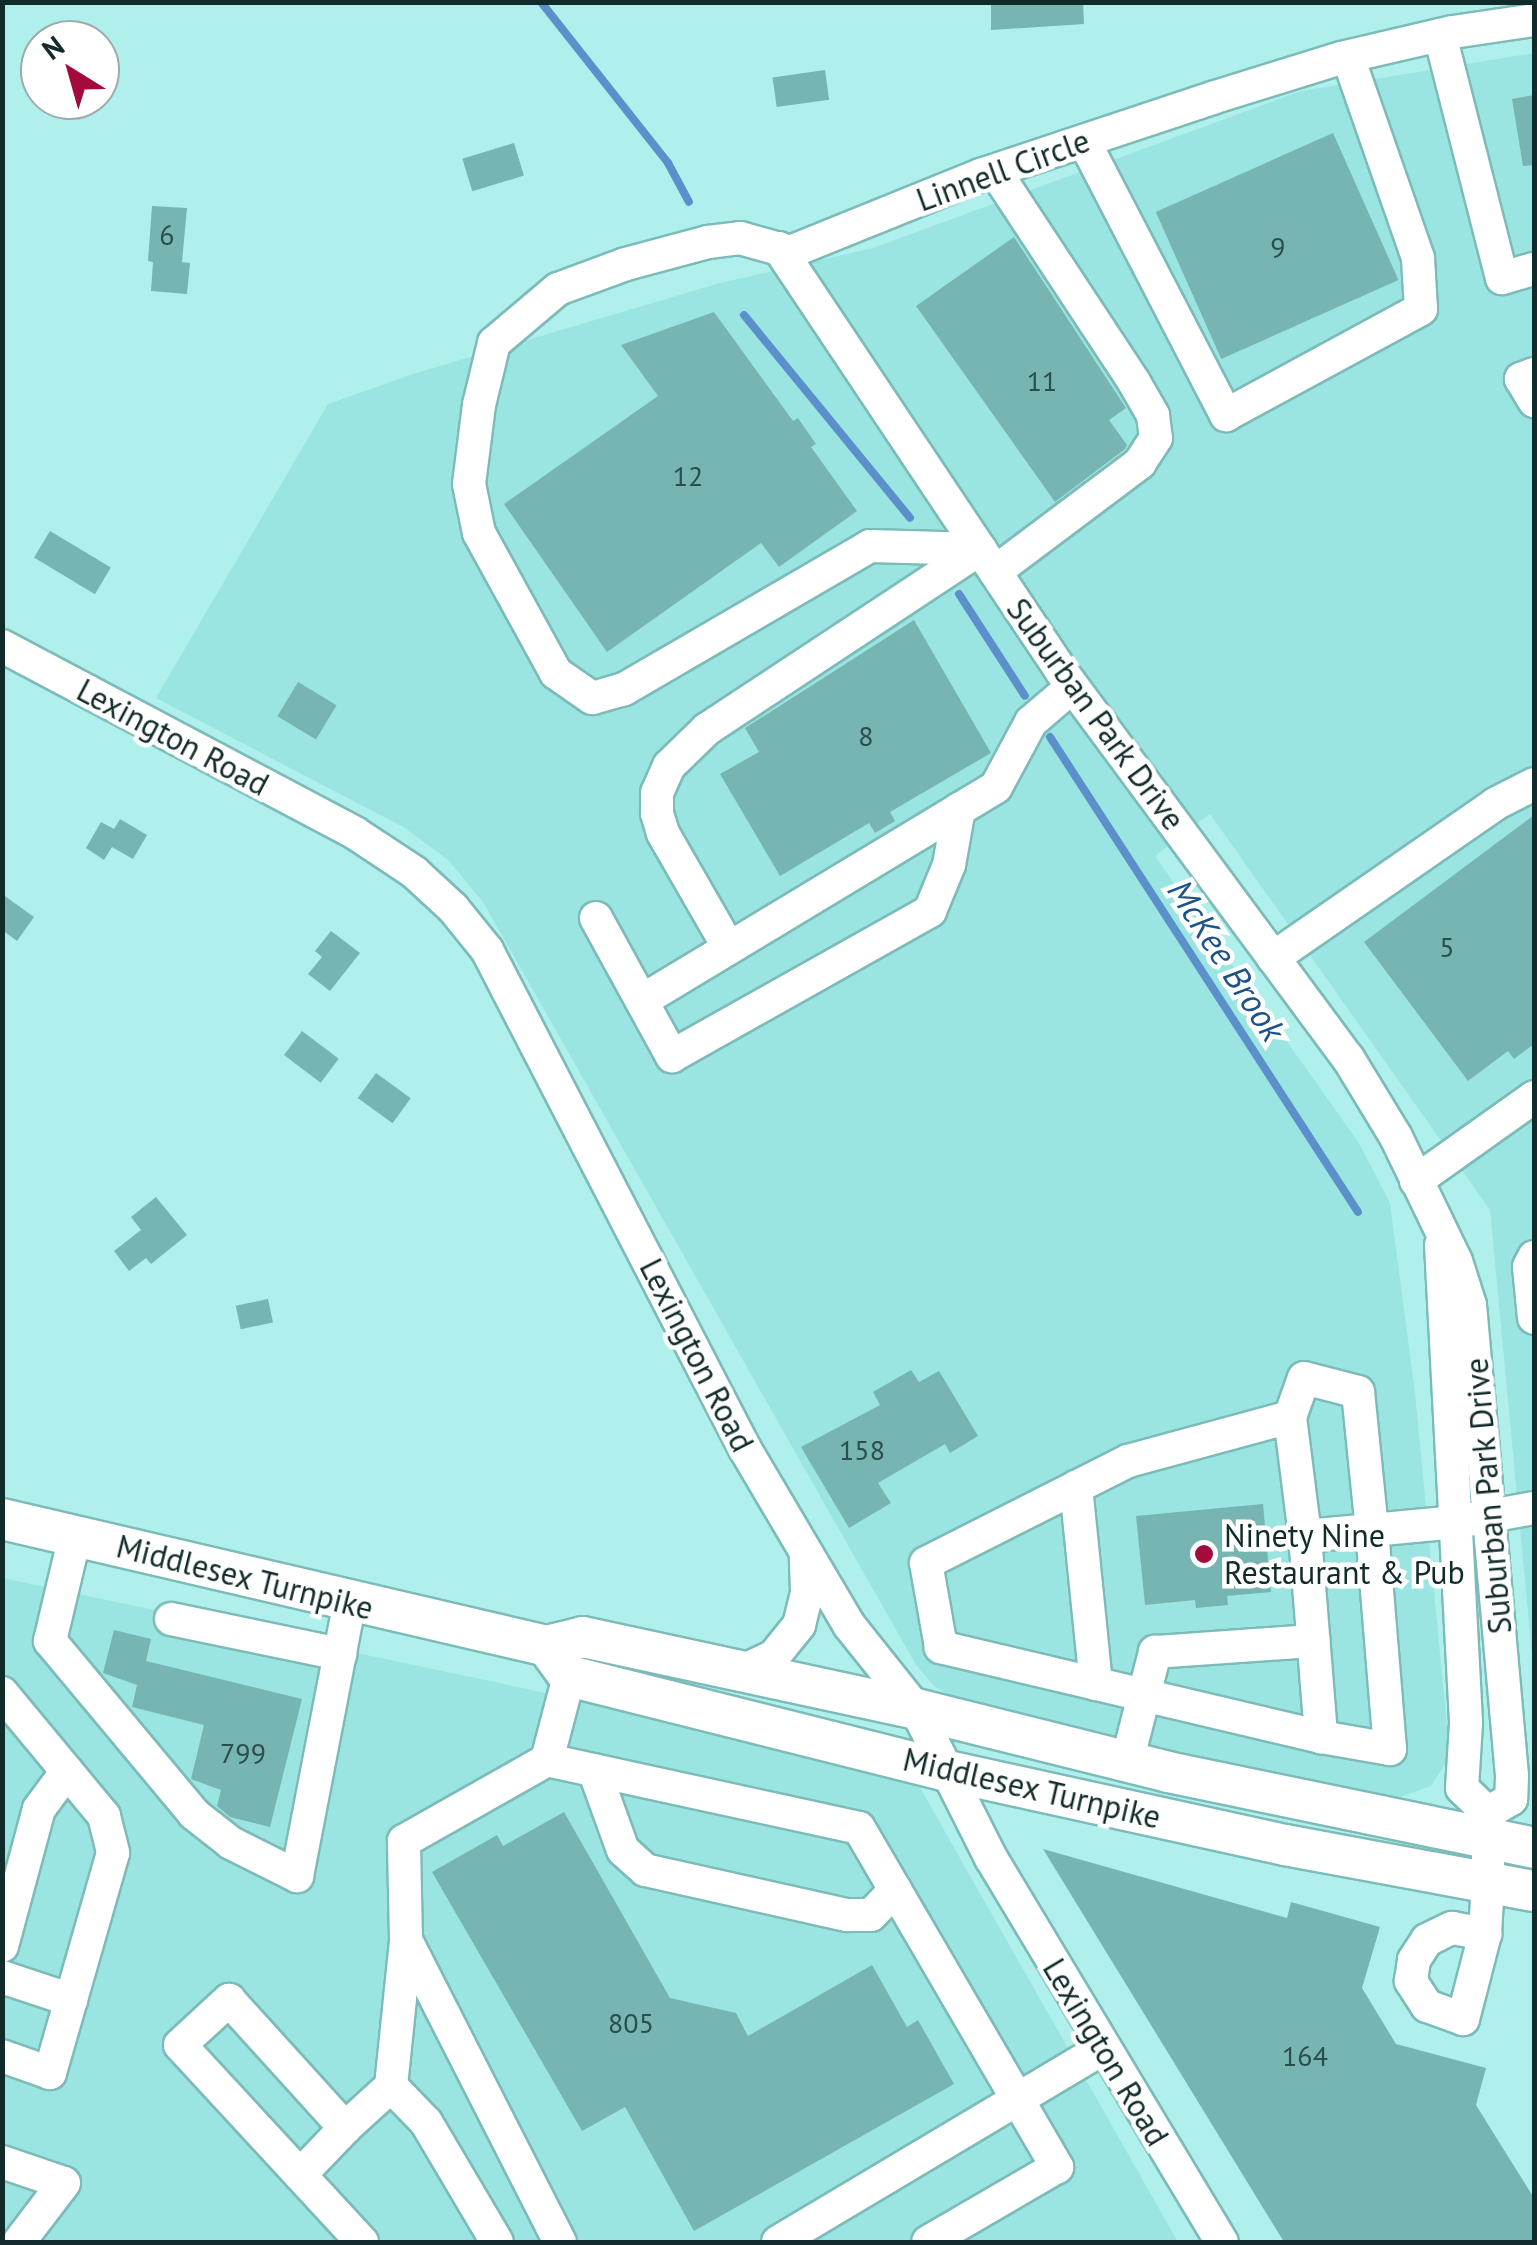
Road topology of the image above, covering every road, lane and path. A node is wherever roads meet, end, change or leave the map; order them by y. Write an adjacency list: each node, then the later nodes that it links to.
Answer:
1 (1534, 20): 2 (street, Linnell Circle)
2 (1440, 35): 3 (street, Linnell Circle); 7 (street)
3 (1348, 57): 4 (street, Linnell Circle); 4 (street)
4 (1084, 140): 5 (street, Linnell Circle)
5 (995, 171): 6 (street, Linnell Circle); 10 (street)
6 (779, 248): 10 (street, Suburban Park Drive); 10 (street, Linnell Circle)
7 (1534, 269)
8 (1534, 374): 9 (street)
9 (1534, 401)
10 (988, 560): 12 (street, Suburban Park Drive); 16 (street)
11 (2, 646): 33 (street, Lexington Road)
12 (1072, 687): 14 (street); 17 (street, Suburban Park Drive)
13 (1534, 784): 17 (street)
14 (959, 809): 16 (street); 18 (street)
15 (596, 918): 18 (street)
16 (728, 948): 18 (street)
17 (1273, 958): 20 (street, Suburban Park Drive)
18 (643, 1000)
19 (1534, 1097): 20 (street)
20 (1416, 1181): 21 (street, Suburban Park Drive)
21 (1441, 1231): 27 (street, Suburban Park Drive); 29 (street, Suburban Park Drive)
22 (1534, 1257): 23 (street)
23 (1534, 1318)
24 (1290, 1417): 25 (street); 30 (street); 32 (street)
25 (1076, 1487): 40 (street); 40 (street)
26 (1534, 1508): 27 (street)
27 (1490, 1517): 29 (street); 50 (street, Suburban Park Drive)
28 (2, 1519): 31 (main road, Middlesex Turnpike)
29 (1457, 1522): 30 (street); 50 (street, Suburban Park Drive)
30 (1372, 1530): 32 (street); 44 (street)
31 (76, 1536): 34 (main road, Middlesex Turnpike); 37 (street)
32 (1305, 1536): 36 (street)
33 (806, 1553): 39 (street); 43 (street, Lexington Road)
34 (350, 1602): 37 (street); 38 (main road, Middlesex Turnpike)
35 (171, 1619): 37 (street)
36 (1314, 1641): 42 (street); 44 (street)
37 (340, 1654)
38 (558, 1661): 39 (main road, Middlesex Turnpike); 45 (street); 48 (main road, Middlesex Turnpike)
39 (738, 1672): 43 (main road, Middlesex Turnpike)
40 (1096, 1684): 42 (street)
41 (2, 1694): 49 (street)
42 (1145, 1695): 44 (street); 46 (street)
43 (916, 1709): 46 (main road, Middlesex Turnpike); 48 (street, Lexington Road)
44 (1321, 1738)
45 (548, 1760): 47 (street); 56 (street)
46 (1127, 1762): 50 (main road, Middlesex Turnpike)
47 (594, 1770): 53 (street); 53 (street)
48 (948, 1770): 52 (main road, Middlesex Turnpike); 60 (street, Lexington Road)
49 (67, 1772): 57 (street); 59 (street)
50 (1488, 1826): 51 (main road, Middlesex Turnpike); 52 (street)
51 (1534, 1848)
52 (1488, 1882): 54 (main road, Middlesex Turnpike); 55 (street)
53 (895, 1890): 63 (street)
54 (1534, 1891)
55 (1485, 1934)
56 (406, 1940): 62 (street); 67 (street)
57 (2, 1946)
58 (2, 1978): 59 (street)
59 (70, 2000): 61 (street)
60 (1104, 2048): 63 (street); 73 (street, Lexington Road)
61 (2, 2056)
62 (391, 2086): 64 (street); 70 (street)
63 (1019, 2102): 71 (street); 72 (street)
64 (345, 2128): 66 (street); 66 (street)
65 (2, 2162): 68 (street)
66 (300, 2175): 69 (street)
67 (547, 2236)
68 (20, 2242)
69 (362, 2242)
70 (497, 2242)
71 (778, 2242)
72 (928, 2242)
73 (1222, 2242)

